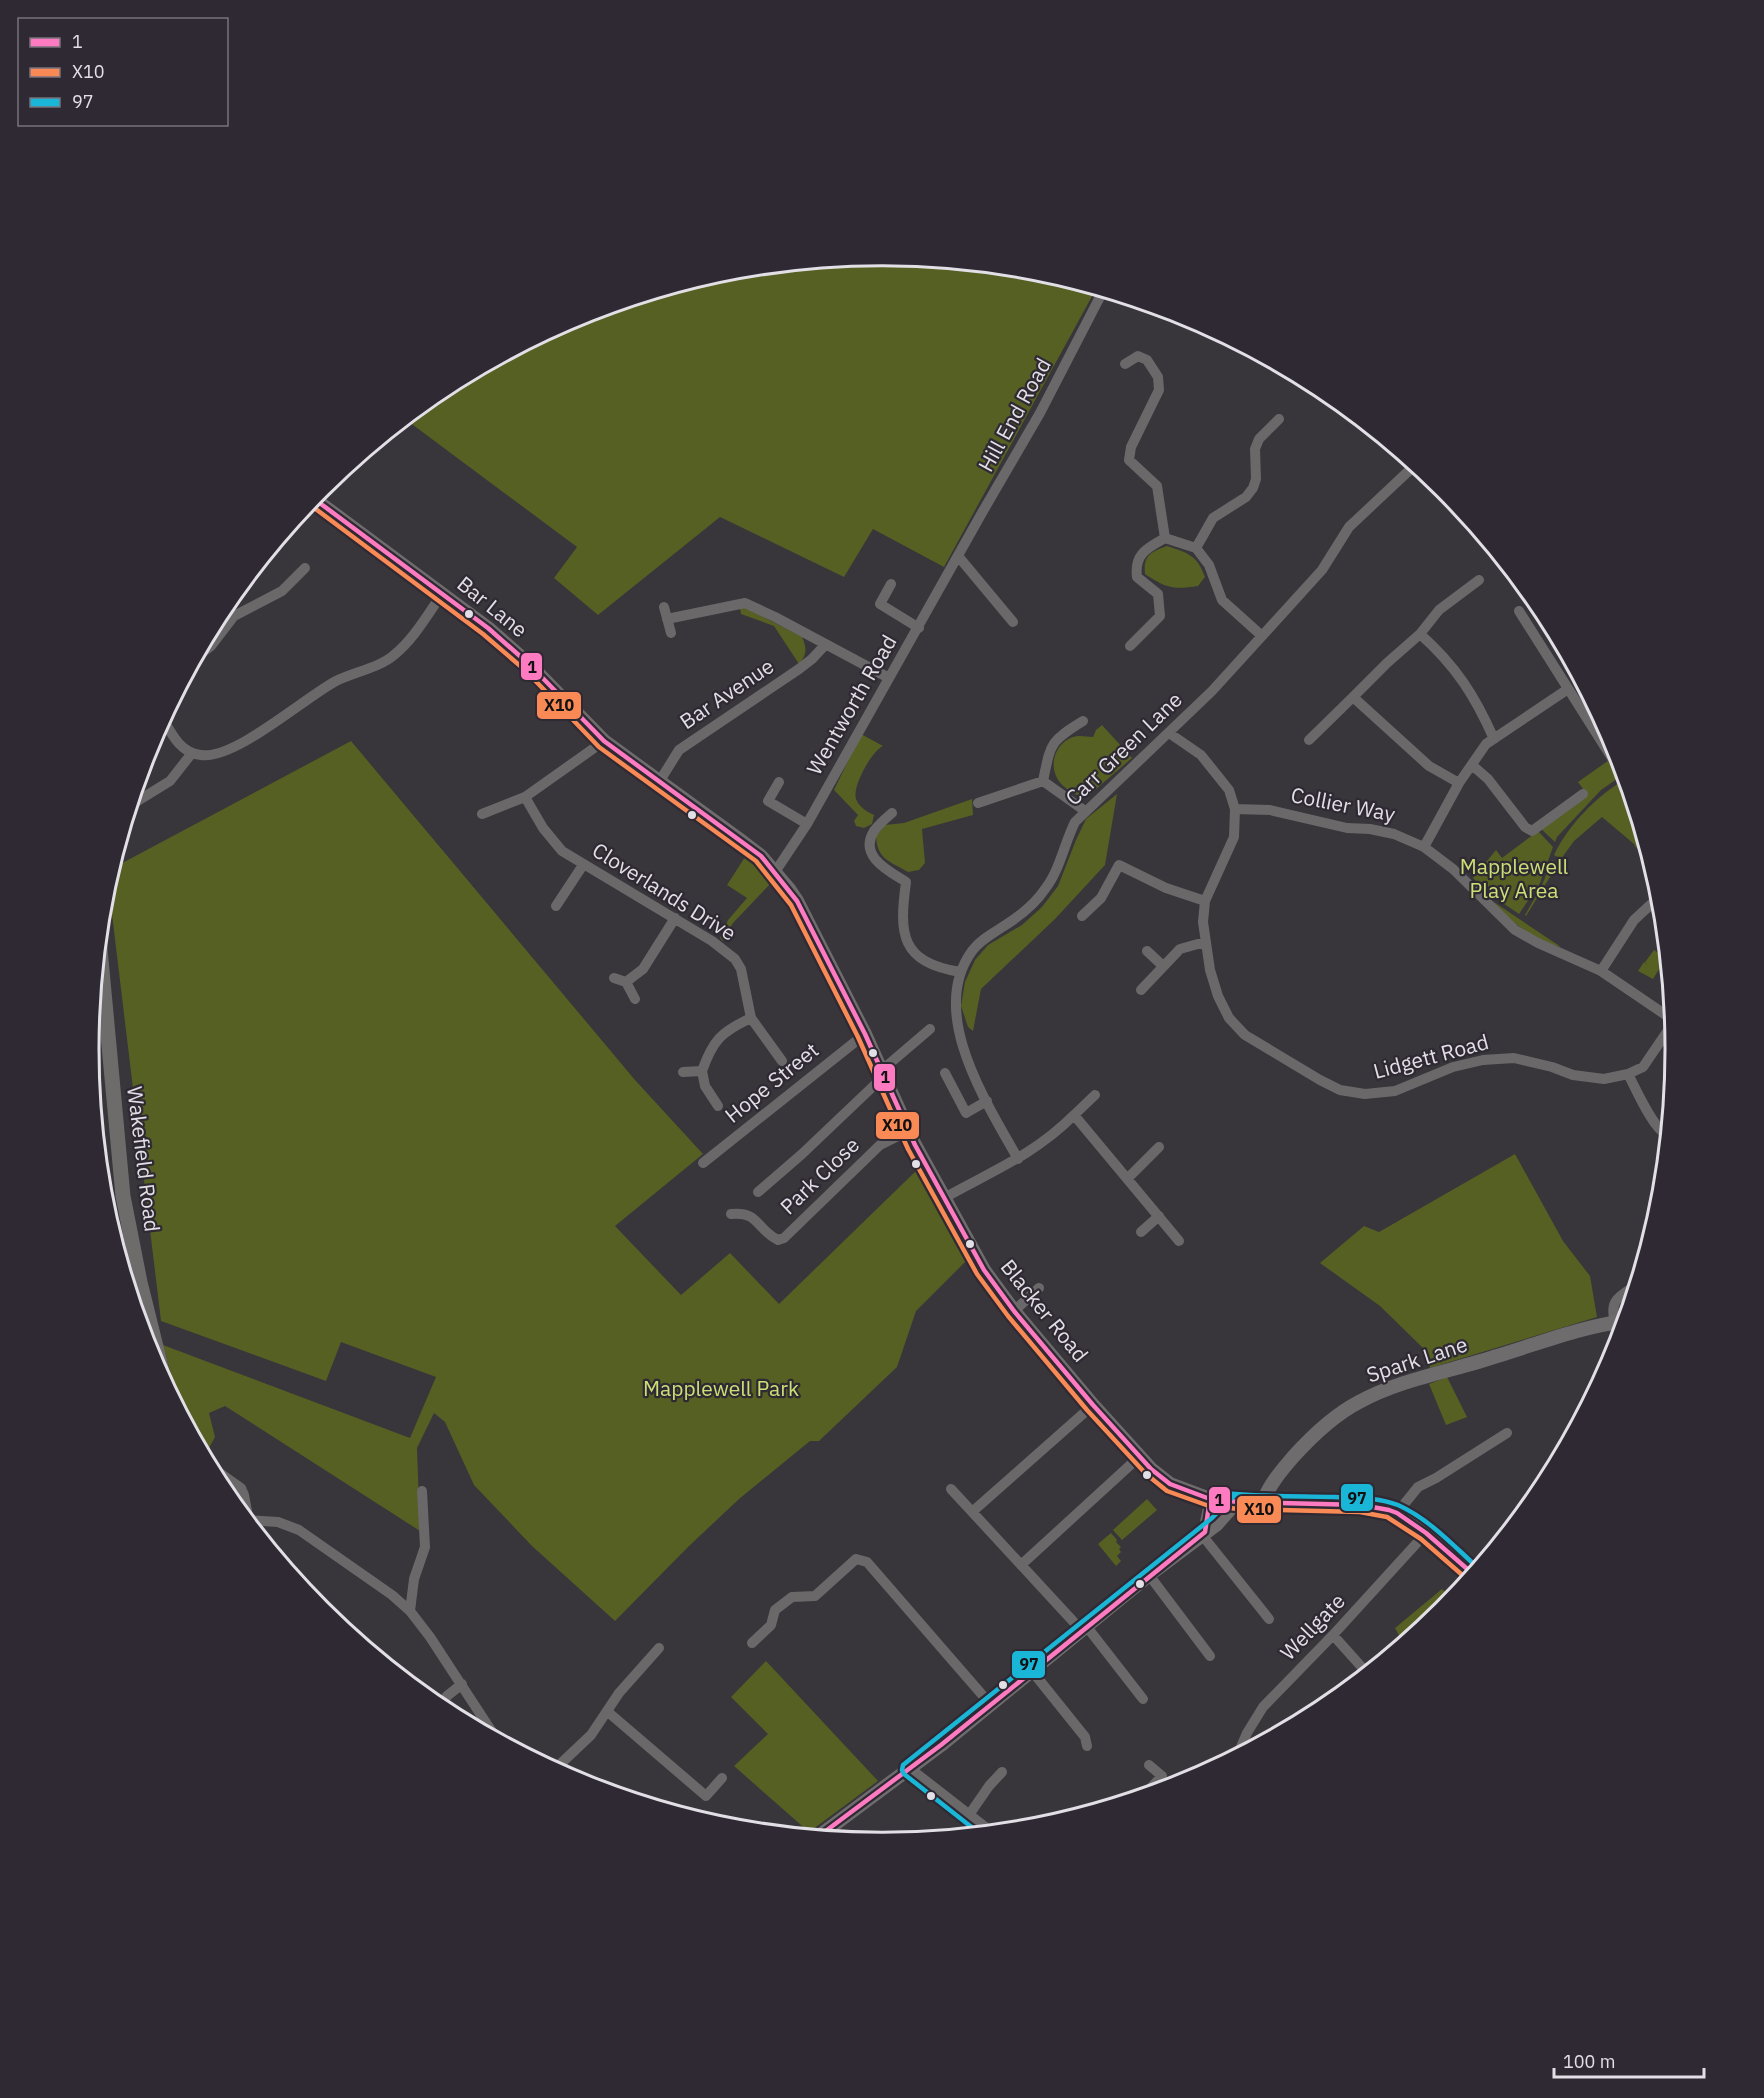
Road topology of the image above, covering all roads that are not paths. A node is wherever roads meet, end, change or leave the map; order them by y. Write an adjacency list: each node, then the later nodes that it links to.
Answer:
1 (1100, 297): 8 (street, Hill End Road)
2 (1125, 364): 6 (street)
3 (1280, 419): 7 (street)
4 (1409, 470): 20 (street, Carr Green Lane)
5 (320, 503): 12 (main road, Bar Lane)
6 (1165, 538): 7 (street); 23 (street)
7 (1196, 548): 20 (street)
8 (958, 556): 16 (street); 17 (street, Wentworth Road)
9 (305, 568): 22 (street)
10 (1479, 580): 19 (street)
11 (891, 584): 17 (street)
12 (442, 594): 32 (main road, Bar Lane); 34 (street)
13 (664, 607): 15 (street)
14 (1519, 611): 25 (street)
15 (667, 619): 18 (street); 21 (street)
16 (1013, 622)
17 (919, 628): 24 (street, Wentworth Road)
18 (671, 633)
19 (1420, 634): 26 (street); 30 (street)
20 (1262, 636): 29 (street, Carr Green Lane)
21 (825, 645): 24 (street); 37 (street, Bar Avenue)
22 (211, 646)
23 (1130, 646)
24 (889, 678): 48 (street, Wentworth Road)
25 (1568, 689): 30 (street); 33 (street)
26 (1353, 697): 31 (street); 39 (street)
27 (1083, 721): 36 (street)
28 (169, 728): 34 (street)
29 (1169, 733): 44 (street, Lidgett Road); 45 (street, Carr Green Lane)
30 (1494, 739): 35 (street)
31 (1309, 740)
32 (604, 741): 37 (main road, Bar Lane); 41 (street)
33 (1602, 742)
34 (192, 753): 42 (street)
35 (1472, 765): 39 (street); 40 (street)
36 (1043, 781): 43 (street); 45 (street)
37 (659, 782): 51 (main road, Bar Lane)
38 (779, 782): 48 (street)
39 (1460, 783): 49 (street)
40 (1583, 794)
41 (525, 797): 47 (street); 50 (street, Cloverlands Drive)
42 (140, 799)
43 (978, 803)
44 (1235, 809): 49 (street, Collier Way); 52 (street, Lidgett Road)
45 (1086, 811): 61 (street, Carr Green Lane)
46 (892, 813): 61 (street)
47 (482, 814)
48 (807, 824): 51 (street, Wentworth Road)
49 (1424, 847): 60 (street, Collier Way)
50 (583, 865): 54 (street); 56 (street, Cloverlands Drive)
51 (776, 872): 70 (main road, Blacker Road)
52 (1205, 901): 55 (street); 57 (street, Lidgett Road)
53 (1651, 904): 60 (street)
54 (556, 906)
55 (1082, 916)
56 (675, 918): 63 (street); 68 (street, Cloverlands Drive)
57 (1205, 942): 59 (street); 77 (street, Lidgett Road)
58 (1147, 951): 59 (street)
59 (1163, 966): 65 (street)
60 (1601, 970): 67 (street, Collier Way)
61 (960, 972): 79 (street, Carr Green Lane)
62 (614, 978): 63 (street)
63 (626, 982): 66 (street)
64 (102, 990): 99 (main road, Wakefield Road)
65 (1141, 990)
66 (635, 999)
67 (1664, 1015)
68 (751, 1018): 72 (street, Cloverlands Drive); 73 (street)
69 (930, 1029): 75 (street)
70 (865, 1034): 75 (main road, Blacker Road); 86 (street, Hope Street)
71 (1664, 1035): 77 (street)
72 (782, 1061)
73 (702, 1071): 74 (street); 80 (street)
74 (683, 1072)
75 (883, 1073): 82 (main road, Blacker Road); 88 (street)
76 (945, 1073): 79 (street)
77 (1628, 1074): 83 (street)
78 (1095, 1095): 81 (street)
79 (987, 1101): 85 (street, Carr Green Lane)
80 (718, 1106)
81 (1074, 1115): 85 (street); 87 (street)
82 (908, 1131): 89 (main road, Blacker Road); 90 (street, Park Close)
83 (1660, 1131)
84 (1160, 1147): 87 (street)
85 (1018, 1159): 89 (street)
86 (703, 1163)
87 (1128, 1178): 91 (street)
88 (758, 1192)
89 (944, 1198): 96 (main road, Blacker Road)
90 (731, 1214)
91 (1159, 1216): 92 (street); 93 (street)
92 (1141, 1232)
93 (1179, 1241)
94 (1039, 1288): 96 (street)
95 (1625, 1293): 97 (street)
96 (1014, 1311): 100 (main road, Blacker Road)
97 (1617, 1318)
98 (1615, 1323): 108 (main road, Spark Lane)
99 (152, 1330)
100 (1093, 1405): 102 (main road, Blacker Road); 110 (street)
101 (1507, 1433): 111 (street)
102 (1138, 1457): 106 (main road, Blacker Road); 115 (street)
103 (227, 1478): 109 (street)
104 (951, 1489): 110 (street)
105 (422, 1491): 118 (street)
106 (1210, 1499): 107 (main road, Blacker Road); 113 (main road)
107 (1239, 1502): 108 (main road, Blacker Road); 113 (main road)
108 (1263, 1502): 111 (main road, Blacker Road)
109 (245, 1504)
110 (972, 1512): 115 (street)
111 (1397, 1513): 114 (main road)
112 (258, 1521): 118 (street)
113 (1203, 1533): 117 (main road); 119 (street)
114 (1426, 1533): 116 (main road); 121 (street, Wellgate)
115 (1021, 1565): 120 (street)
116 (1467, 1569)
117 (1149, 1575): 120 (main road); 124 (street)
118 (410, 1611): 127 (street)
119 (1269, 1619)
120 (1085, 1629): 126 (main road); 129 (street)
121 (1333, 1635): 125 (street); 133 (street, Wellgate)
122 (752, 1642): 130 (street)
123 (658, 1648): 131 (street)
124 (1209, 1656)
125 (1362, 1667)
126 (1032, 1671): 130 (main road); 134 (street)
127 (462, 1684): 128 (street); 132 (street)
128 (445, 1699)
129 (1143, 1699)
130 (992, 1705): 137 (main road)
131 (608, 1712): 135 (street); 139 (street)
132 (488, 1726)
133 (1243, 1743)
134 (1087, 1746)
135 (562, 1763)
136 (1149, 1765): 140 (street)
137 (909, 1770): 141 (street); 143 (main road)
138 (1002, 1772): 141 (street)
139 (722, 1778)
140 (1157, 1781)
141 (969, 1815): 142 (street)
142 (979, 1825)
143 (828, 1830)

